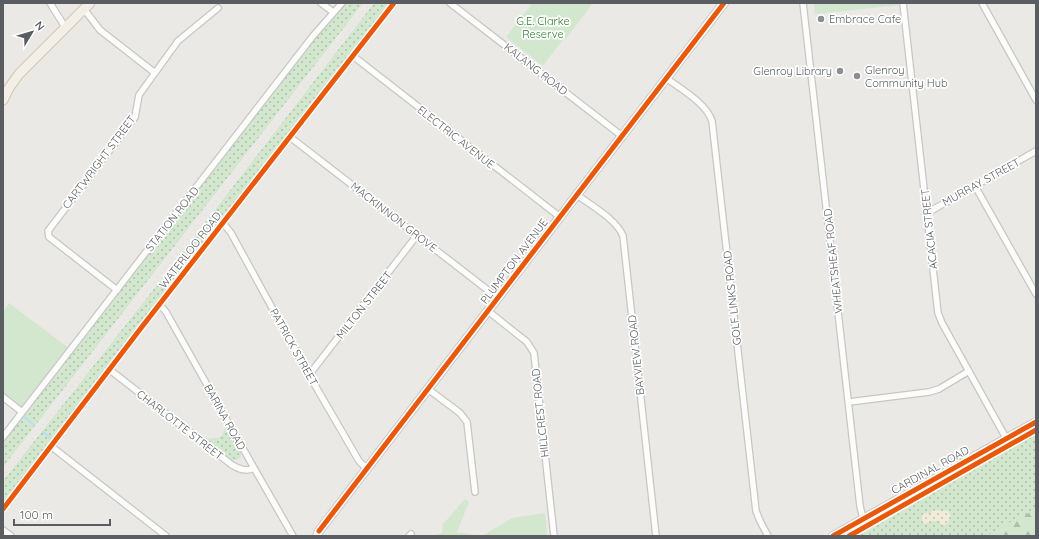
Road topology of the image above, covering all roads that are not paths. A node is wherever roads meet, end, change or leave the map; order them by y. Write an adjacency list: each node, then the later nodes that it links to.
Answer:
1 (50, 3): 13 (street)
2 (321, 3): 12 (street)
3 (342, 3): 12 (street, STATION ROAD)
4 (394, 3): 14 (street, WATERLOO ROAD)
5 (450, 3): 19 (street, KALANG ROAD)
6 (804, 3): 38 (street, WHEATSHEAF ROAD)
7 (903, 3): 24 (street, ACACIA STREET)
8 (982, 3): 18 (street)
9 (722, 4): 16 (main road, PLUMPTON AVENUE)
10 (87, 6): 13 (main road); 15 (street)
11 (218, 8): 15 (street)
12 (334, 12): 28 (street, STATION ROAD)
13 (65, 27): 17 (main road)
14 (353, 56): 20 (street, WATERLOO ROAD); 25 (street, ELECTRIC AVENUE)
15 (155, 73): 28 (street, CARTWRIGHT STREET)
16 (666, 78): 19 (main road, PLUMPTON AVENUE); 56 (street, GOLF LINKS ROAD)
17 (3, 100)
18 (1036, 100)
19 (622, 136): 23 (main road, PLUMPTON AVENUE)
20 (290, 137): 26 (street, WATERLOO ROAD); 27 (street, MACKINNON GROVE)
21 (1036, 151): 22 (street, MURRAY STREET)
22 (975, 186): 24 (street, MURRAY STREET); 29 (street)
23 (577, 195): 25 (main road, PLUMPTON AVENUE); 55 (street, BAYVIEW ROAD)
24 (927, 213): 34 (street, ACACIA STREET)
25 (560, 216): 30 (main road, PLUMPTON AVENUE)
26 (223, 223): 31 (street, WATERLOO ROAD); 35 (street, PATRICK STREET)
27 (418, 234): 30 (street, MACKINNON GROVE); 35 (street, MILTON STREET)
28 (117, 290): 39 (street, STATION ROAD)
29 (1036, 294)
30 (498, 298): 32 (main road, PLUMPTON AVENUE)
31 (160, 305): 33 (street, WATERLOO ROAD); 44 (street, BARINA ROAD)
32 (488, 311): 36 (main road, PLUMPTON AVENUE); 54 (street, HILLCREST ROAD)
33 (110, 370): 43 (street, WATERLOO ROAD); 44 (street, CHARLOTTE STREET)
34 (969, 371): 38 (street); 42 (street, ACACIA STREET)
35 (309, 375): 45 (street, PATRICK STREET)
36 (428, 389): 45 (main road, PLUMPTON AVENUE); 46 (street)
37 (3, 397): 39 (street)
38 (849, 402): 48 (street, WHEATSHEAF ROAD)
39 (22, 412): 41 (street, STATION ROAD)
40 (1036, 422): 42 (main road, CARDINAL ROAD)
41 (3, 437)
42 (1006, 438): 48 (main road, CARDINAL ROAD)
43 (52, 447): 47 (street, WATERLOO ROAD); 52 (street)
44 (254, 468): 53 (street, BARINA ROAD)
45 (367, 469): 50 (main road, PLUMPTON AVENUE)
46 (475, 492)
47 (3, 509)
48 (863, 519): 57 (main road, CARDINAL ROAD)
49 (3, 530): 51 (street)
50 (316, 534)
51 (11, 536)
52 (166, 536)
53 (292, 536)
54 (554, 536)
55 (656, 536)
56 (768, 536)
57 (833, 536)

